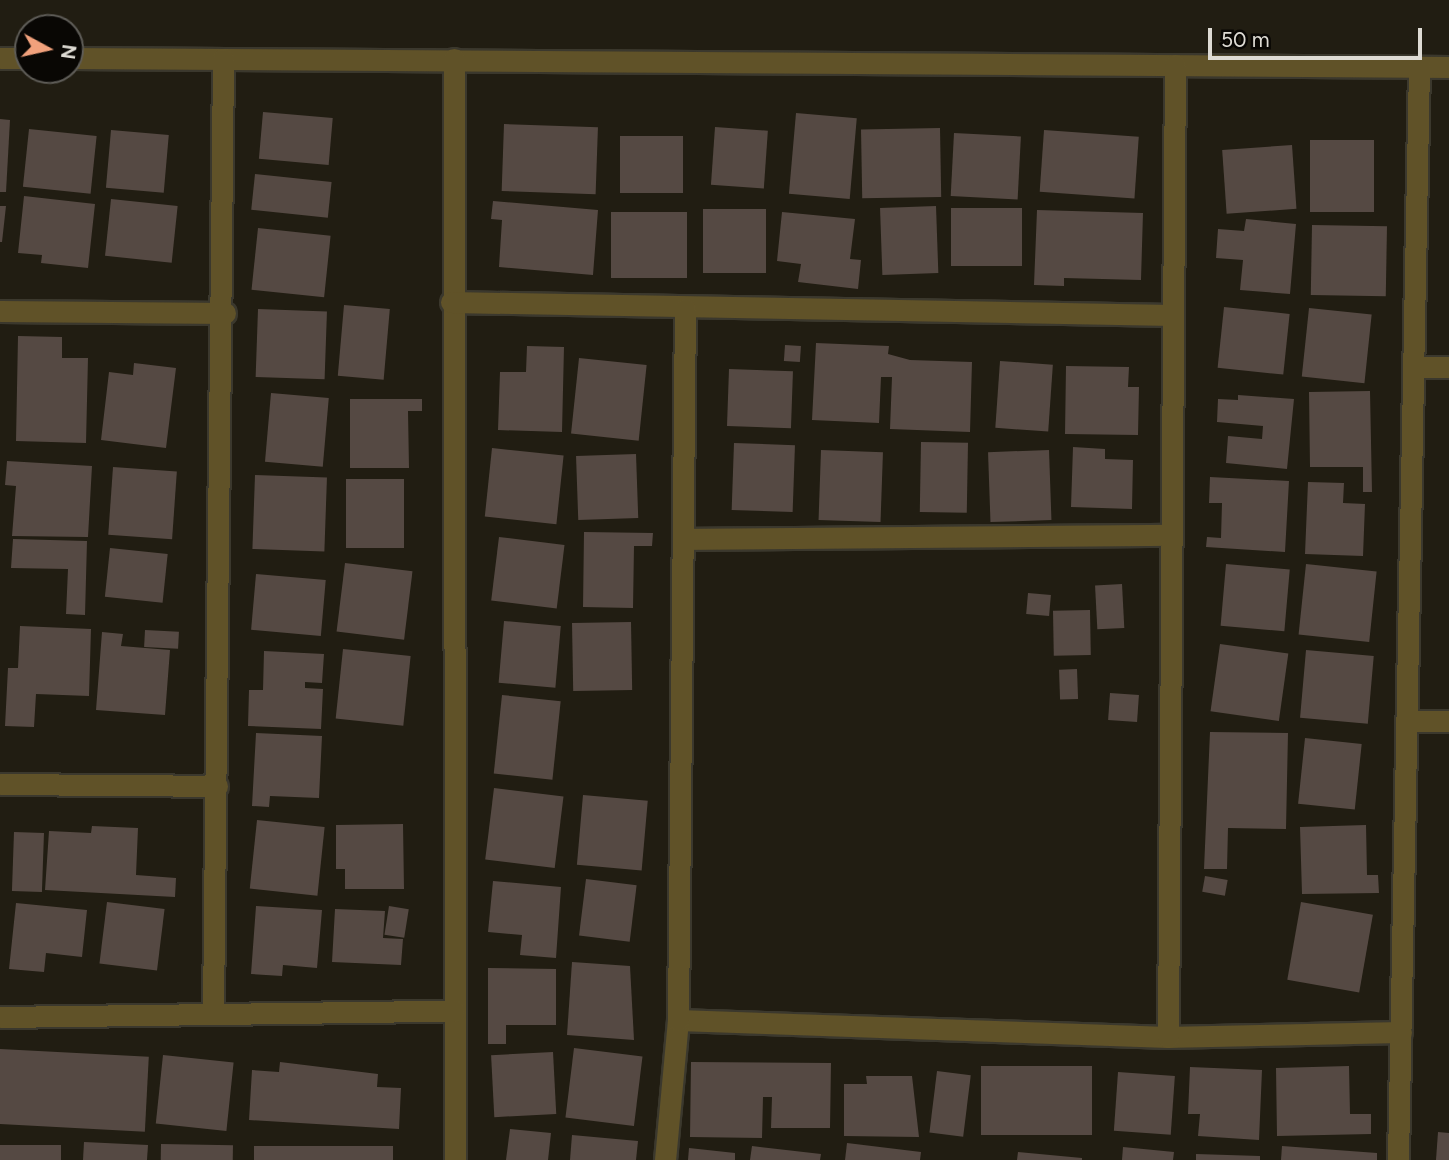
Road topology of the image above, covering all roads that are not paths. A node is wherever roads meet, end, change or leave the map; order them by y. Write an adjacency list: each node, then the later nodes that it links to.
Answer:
1 (84, 58): 2 (street)
2 (223, 59): 3 (street); 10 (street)
3 (454, 59): 4 (street); 7 (street)
4 (1175, 65): 5 (street); 11 (street)
5 (1419, 67): 6 (street); 12 (street)
6 (1449, 67)
7 (451, 302): 8 (street); 20 (street)
8 (685, 309): 11 (street); 15 (street)
9 (0, 311): 10 (street)
10 (225, 313): 19 (street)
11 (1172, 315): 14 (street)
12 (1413, 367): 13 (street); 17 (street)
13 (1449, 367)
14 (1167, 535): 15 (street); 25 (street)
15 (687, 539): 23 (street)
16 (1449, 721): 17 (street)
17 (1406, 722): 24 (street)
18 (0, 784): 19 (street)
19 (217, 786): 21 (street)
20 (454, 1012): 21 (street); 26 (street)
21 (213, 1014): 22 (street)
22 (0, 1017)
23 (678, 1020): 25 (street); 27 (street)
24 (1401, 1032): 25 (street); 28 (street)
25 (1168, 1037)
26 (454, 1160)
27 (665, 1160)
28 (1398, 1160)

